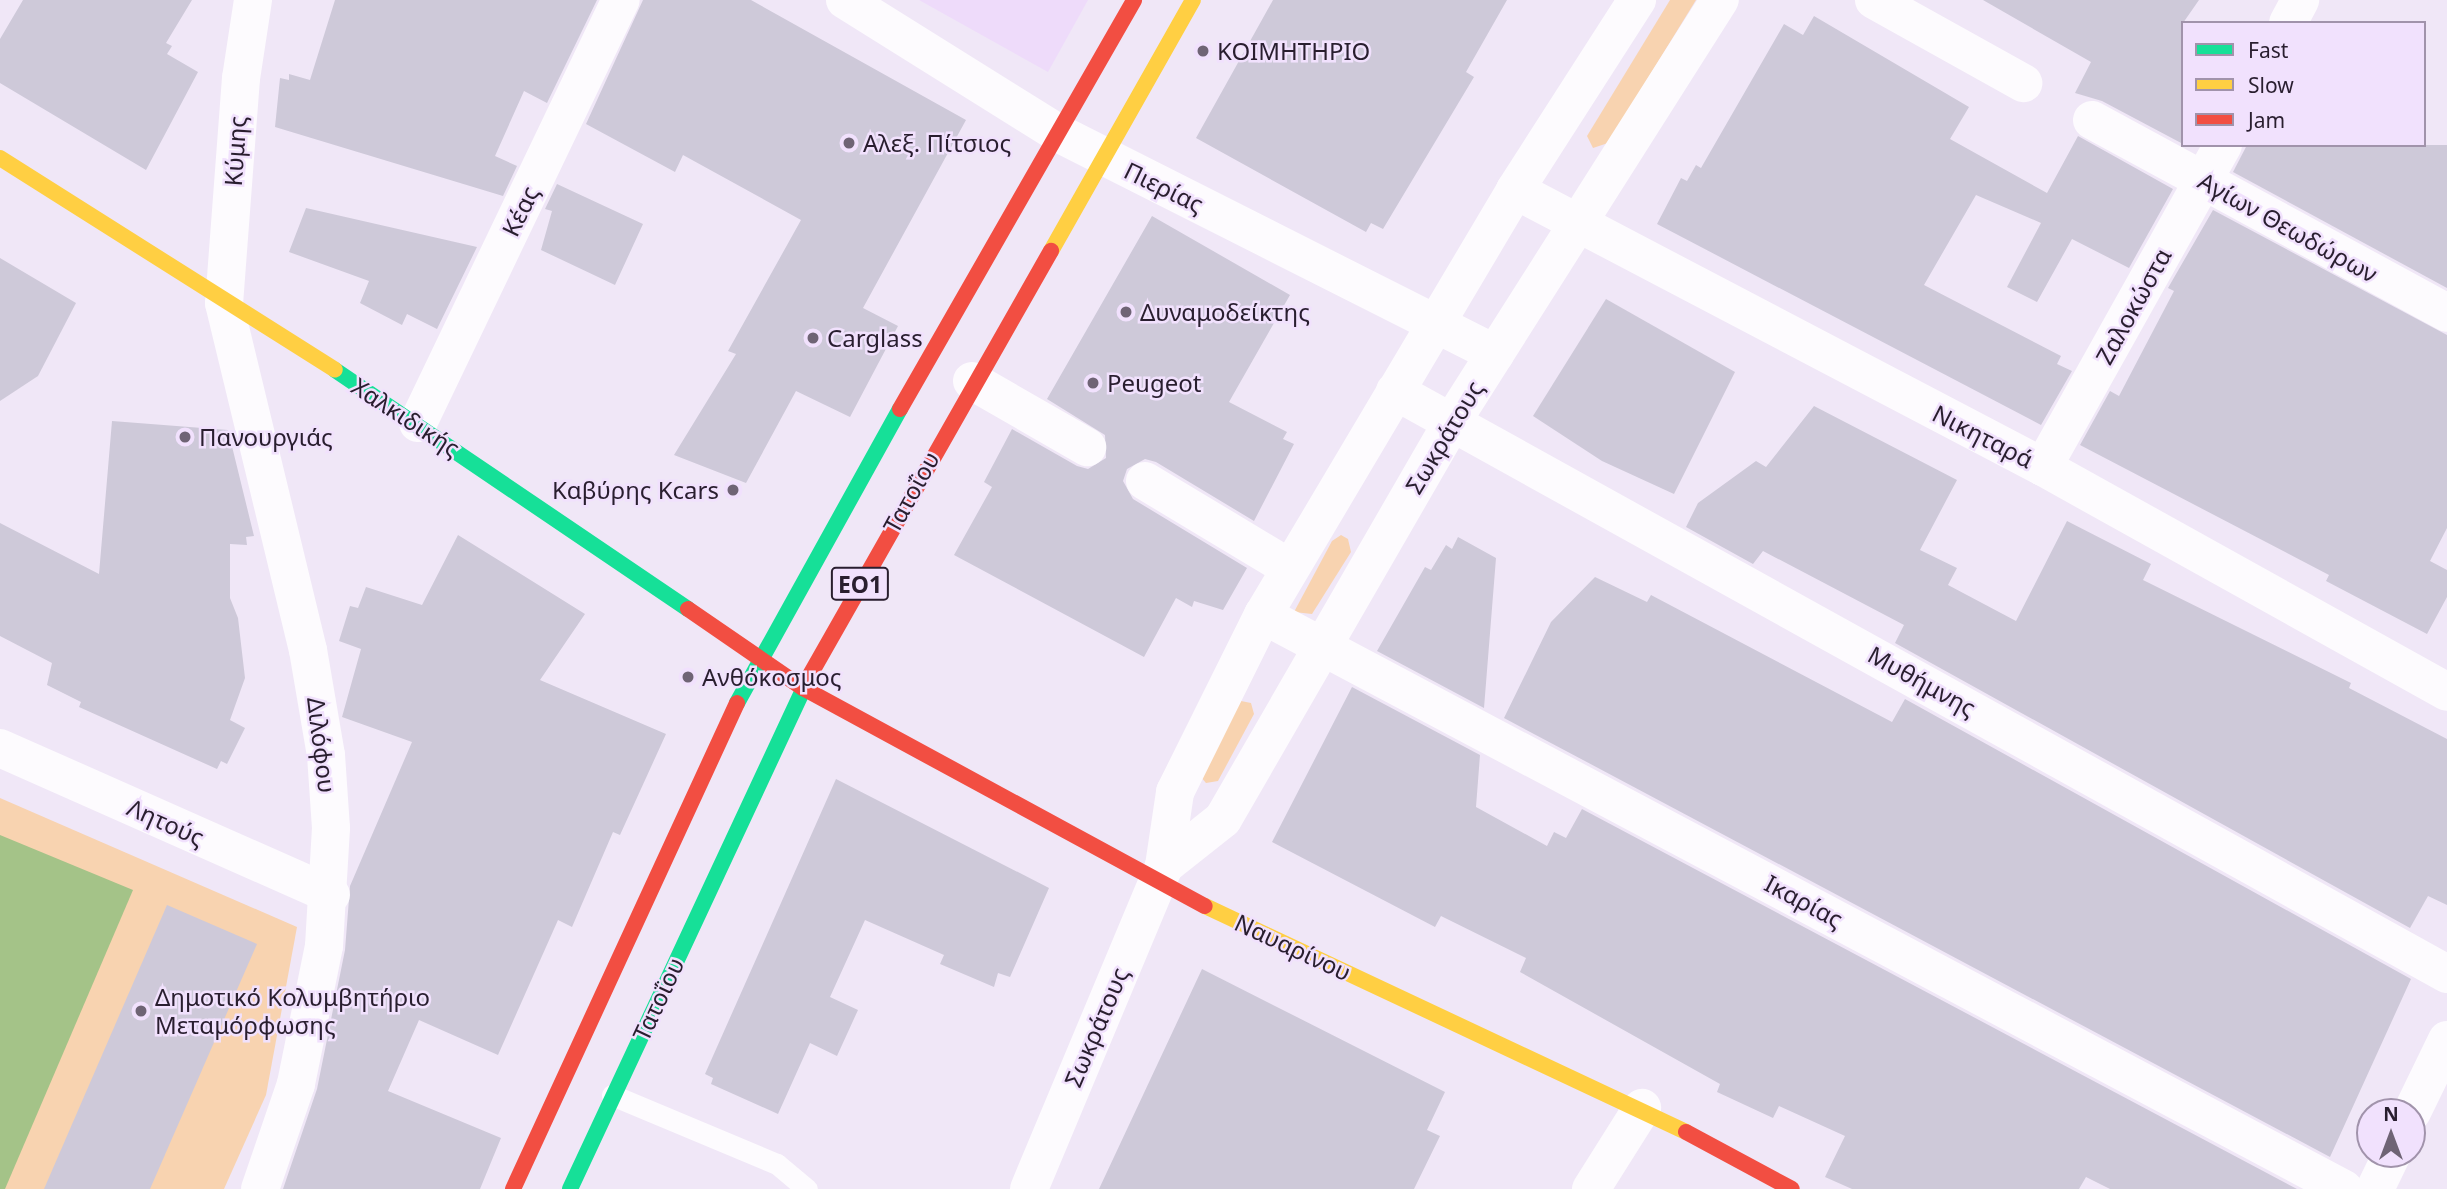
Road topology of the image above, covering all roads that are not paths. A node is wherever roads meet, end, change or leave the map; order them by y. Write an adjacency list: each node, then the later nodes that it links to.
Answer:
1 (253, 0): 20 (street, Κύμης)
2 (621, 0): 27 (street, Κέας)
3 (845, 0): 13 (street, Πιερίας)
4 (1134, 0): 13 (main road, Τατοΐου / ΕΟ1)
5 (1193, 0): 15 (main road, Τατοΐου / ΕΟ1)
6 (1637, 0): 18 (street, Σωκράτους)
7 (1720, 0): 19 (street, Σωκράτους)
8 (1874, 0): 11 (street)
9 (2300, 0): 10 (street)
10 (2289, 21)
11 (2023, 83)
12 (2092, 120): 17 (street, Αγίων Θεωδώρων)
13 (1056, 132): 15 (street, Πιερίας); 34 (main road, Τατοΐου / ΕΟ1)
14 (2222, 147): 17 (street, Ζαλοκώστα)
15 (1102, 156): 22 (street, Πιερίας); 24 (main road, Τατοΐου / ΕΟ1)
16 (0, 158): 20 (main road, Χαλκιδικής)
17 (2204, 181): 21 (street, Αγίων Θεωδώρων); 29 (street, Ζαλοκώστα)
18 (1515, 190): 19 (street, Νικηταρά); 22 (street, Σωκράτους)
19 (1578, 226): 23 (street, Σωκράτους); 29 (street, Νικηταρά)
20 (224, 303): 27 (main road, Χαλκιδικής); 39 (street, Διλόφου)
21 (2447, 313)
22 (1437, 321): 23 (street, Πιερίας); 25 (street, Σωκράτους)
23 (1495, 354): 26 (street, Σωκράτους)
24 (972, 381): 28 (street); 35 (main road, Τατοΐου / ΕΟ1)
25 (1395, 391): 26 (street, Μυθήμνης); 31 (street, Σωκράτους)
26 (1453, 420): 33 (street, Σωκράτους); 40 (street, Μυθήμνης)
27 (418, 423): 34 (main road, Χαλκιδικής)
28 (1087, 447)
29 (2043, 467): 36 (street, Νικηταρά)
30 (1145, 481): 31 (street)
31 (1288, 567): 32 (street, Σωκράτους)
32 (1263, 615): 33 (street, Ικαρίας); 38 (street, Σωκράτους)
33 (1320, 644): 38 (street, Σωκράτους); 53 (street, Ικαρίας)
34 (757, 660): 35 (main road, Χαλκιδικής); 47 (main road, Τατοΐου / ΕΟ1)
35 (803, 688): 38 (main road, Ναυαρίνου); 42 (main road, Τατοΐου / ΕΟ1)
36 (2447, 692)
37 (0, 748): 39 (street, Λητούς)
38 (1160, 875): 44 (main road, Ναυαρίνου); 50 (street, Σωκράτους)
39 (331, 895): 46 (street, Διλόφου)
40 (2447, 974)
41 (2447, 1040): 43 (street)
42 (612, 1095): 48 (main road, Τατοΐου / ΕΟ1); 49 (lane)
43 (2419, 1098)
44 (1642, 1108): 51 (street); 52 (main road, Ναυαρίνου)
45 (2385, 1168): 54 (street)
46 (260, 1189)
47 (513, 1189)
48 (570, 1189)
49 (807, 1189)
50 (1029, 1189)
51 (1591, 1189)
52 (1792, 1189)
53 (2344, 1189)
54 (2375, 1189)

